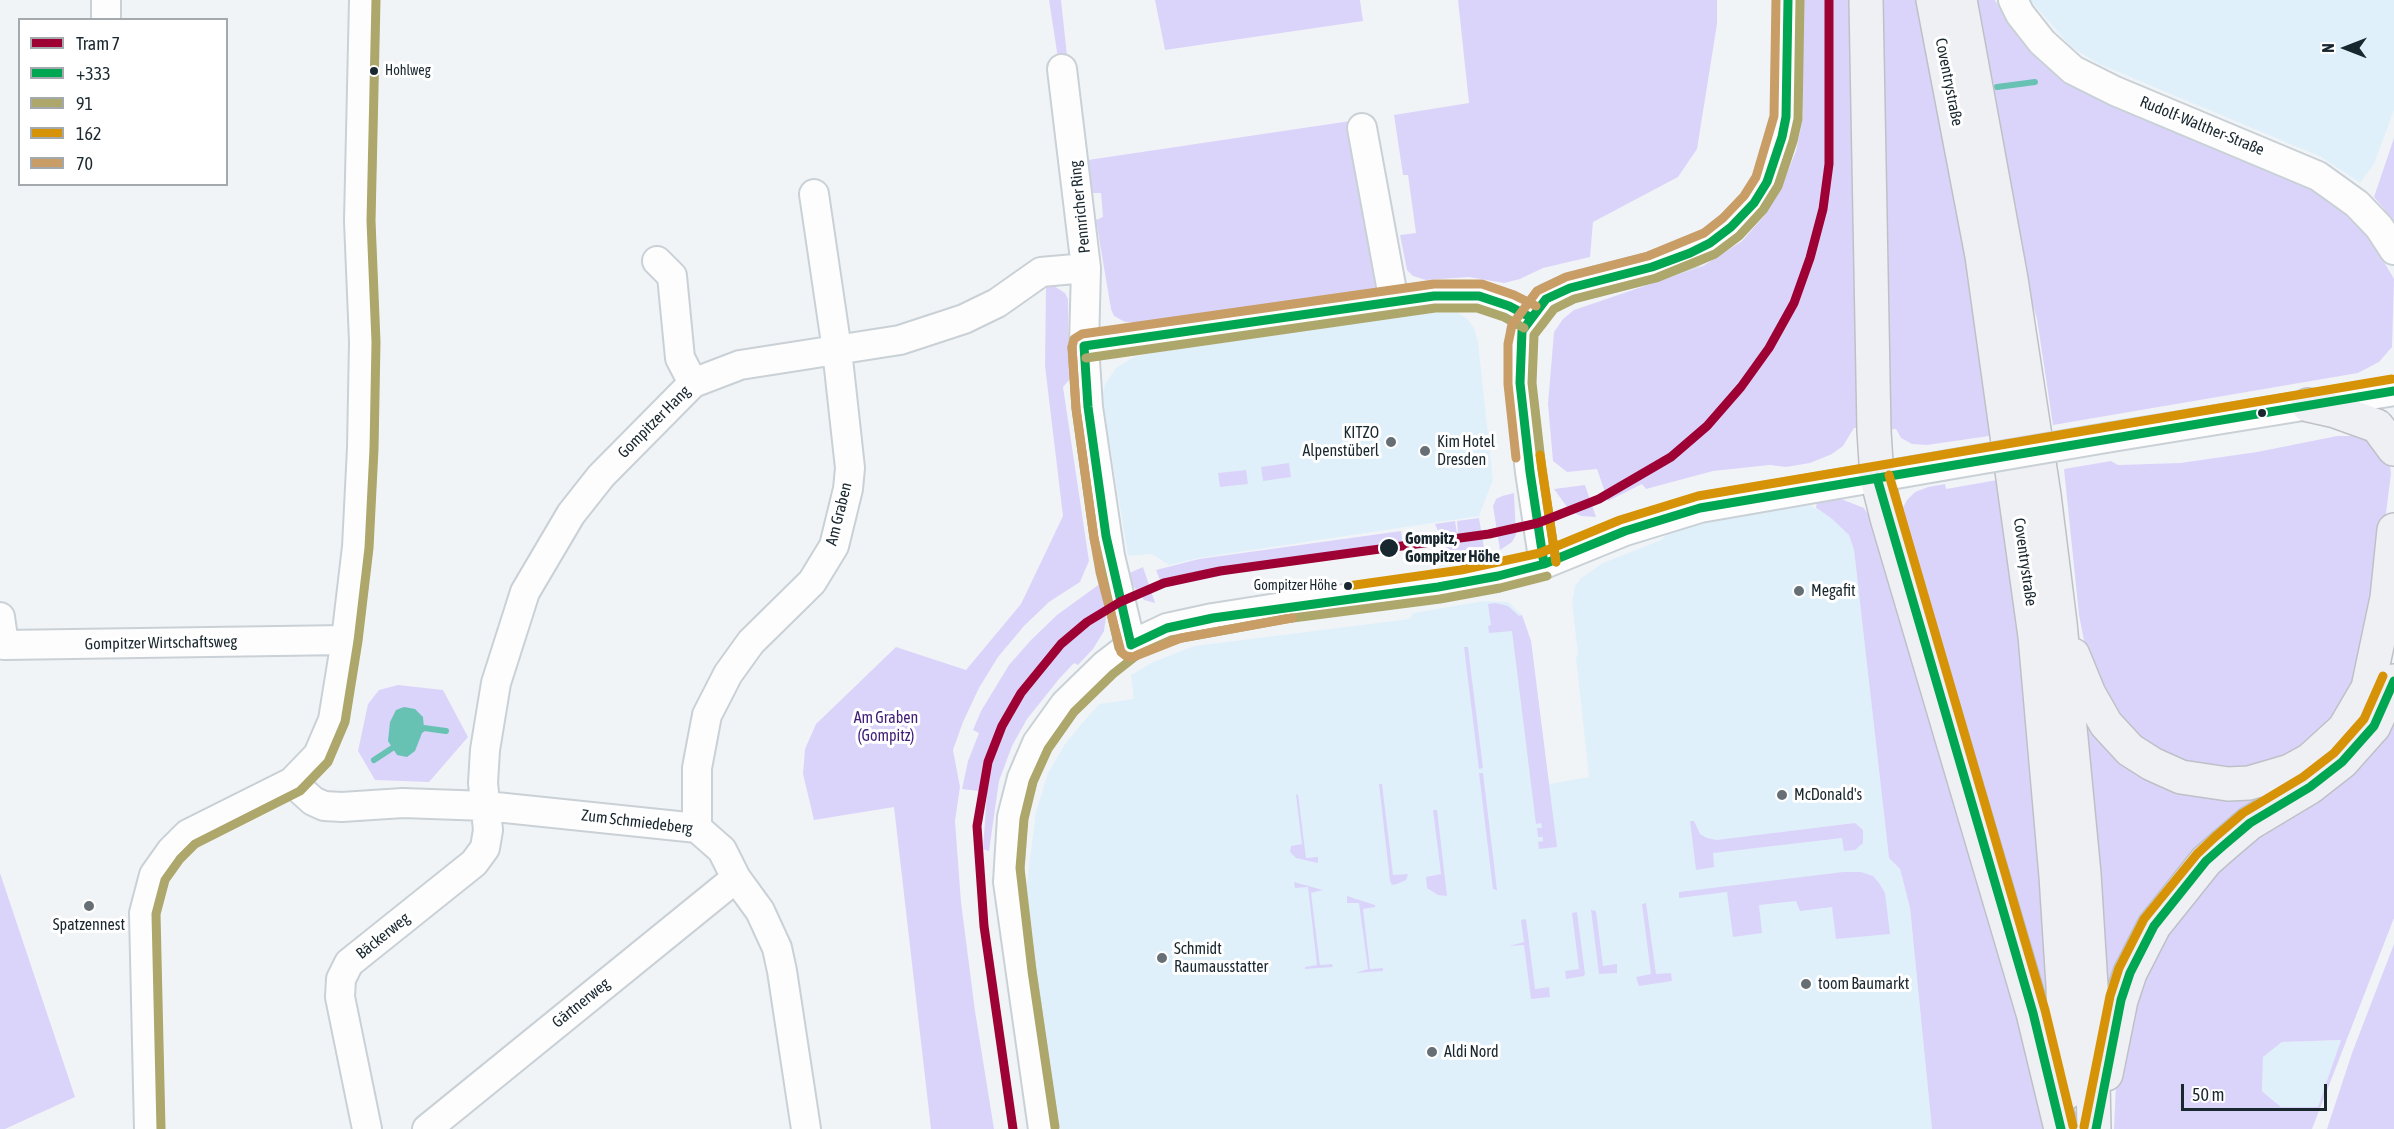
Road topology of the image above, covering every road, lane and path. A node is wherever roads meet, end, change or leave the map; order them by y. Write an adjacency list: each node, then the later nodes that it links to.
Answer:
1 (105, 0): 8 (street)
2 (364, 0): 28 (street)
3 (1788, 0): 16 (street)
4 (1866, 0): 23 (highway)
5 (1933, 0): 41 (highway, Coventrystraße)
6 (1960, 0): 27 (highway)
7 (2013, 0): 12 (street, Rudolf-Walther-Straße)
8 (106, 18)
9 (1062, 69): 14 (street, Pennricher Ring)
10 (1362, 128): 15 (street)
11 (814, 194): 18 (street, Am Graben)
12 (2394, 250)
13 (657, 261): 19 (street)
14 (1086, 268): 17 (street, Pennricher Ring); 18 (street, Gompitzer Hang)
15 (1394, 302): 16 (street); 17 (street)
16 (1530, 317): 25 (street)
17 (1084, 346): 29 (street)
18 (837, 350): 19 (street, Gompitzer Hang); 33 (street, Am Graben)
19 (693, 383): 32 (street, Gompitzer Hang)
20 (2394, 391): 21 (street)
21 (2308, 405): 22 (highway); 23 (street, bridge)
22 (2394, 449)
23 (1877, 478): 25 (street); 40 (highway)
24 (2394, 530): 27 (highway)
25 (1544, 564): 29 (street)
26 (0, 618): 28 (street, Gompitzer Wirtschaftsweg)
27 (2060, 623): 42 (highway)
28 (346, 640): 31 (street)
29 (1131, 645): 39 (street)
30 (2394, 681): 42 (highway)
31 (292, 782): 32 (street, Zum Schmiedeberg); 35 (street)
32 (486, 806): 33 (street, Zum Schmiedeberg); 36 (street, Bäckerweg)
33 (697, 828): 34 (street, Zum Schmiedeberg)
34 (736, 878): 37 (street, Gärtnerweg); 38 (street, Zum Schmiedeberg)
35 (148, 1129)
36 (367, 1129)
37 (427, 1129)
38 (806, 1129)
39 (1043, 1129)
40 (2061, 1129)
41 (2067, 1129)
42 (2095, 1129)

